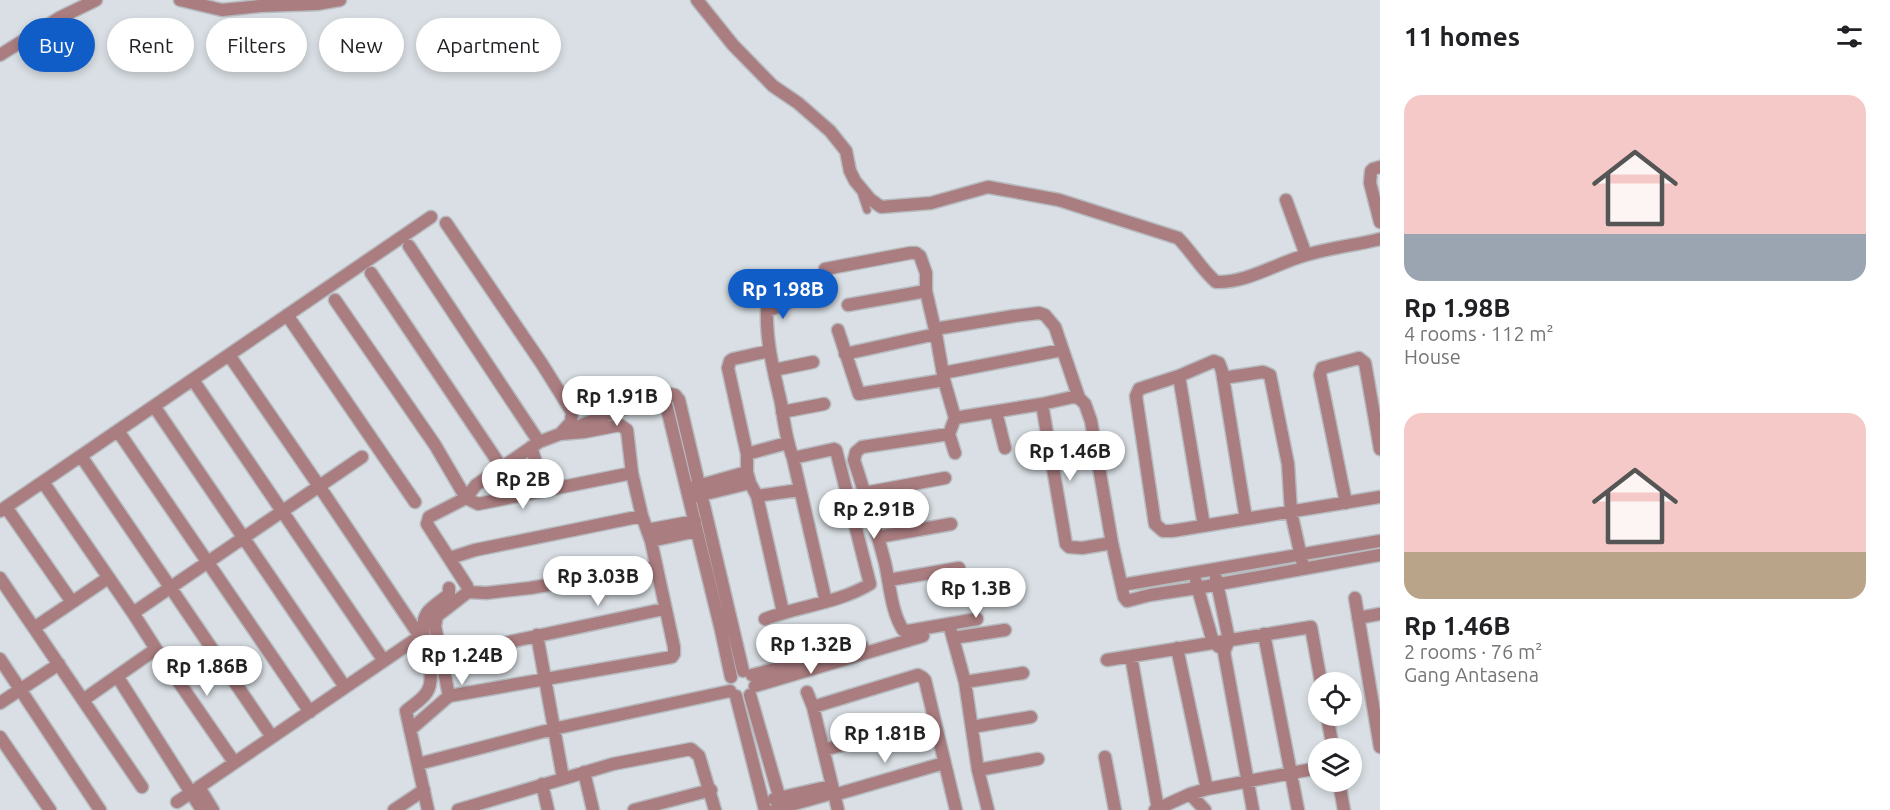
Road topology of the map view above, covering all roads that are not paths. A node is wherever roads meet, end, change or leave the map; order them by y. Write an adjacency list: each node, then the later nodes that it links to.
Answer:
1 (96, 0): 5 (street)
2 (180, 0): 3 (street)
3 (340, 0)
4 (697, 0): 7 (street)
5 (0, 55)
6 (1380, 167): 11 (street)
7 (861, 190): 9 (lane); 15 (street)
8 (1286, 200): 15 (street)
9 (867, 210)
10 (431, 217): 22 (street)
11 (1380, 222)
12 (446, 223): 43 (street)
13 (1380, 239): 15 (street)
14 (409, 246): 46 (street)
15 (1306, 255)
16 (825, 269): 18 (street)
17 (371, 273): 54 (street)
18 (926, 291): 21 (street); 24 (street)
19 (806, 295): 26 (street)
20 (334, 300): 66 (street)
21 (848, 305)
22 (287, 315): 28 (street); 67 (street)
23 (838, 330): 27 (street)
24 (936, 332): 25 (street); 27 (street); 31 (street)
25 (1062, 350): 31 (street); 35 (street)
26 (769, 351): 30 (street); 50 (street)
27 (845, 354): 31 (street)
28 (229, 355): 34 (street); 59 (street)
29 (813, 362): 30 (street)
30 (774, 370): 39 (street)
31 (943, 376): 41 (street)
32 (1179, 376): 33 (street); 76 (street); 76 (street)
33 (1223, 378): 71 (street); 73 (street)
34 (193, 380): 38 (street); 70 (street)
35 (1079, 398): 37 (street); 81 (street)
36 (824, 404): 39 (street)
37 (1042, 404): 40 (street); 81 (street)
38 (154, 406): 42 (street); 78 (street)
39 (782, 412): 45 (street)
40 (996, 412): 41 (street); 47 (street)
41 (955, 418): 44 (street)
42 (118, 431): 51 (street); 85 (street)
43 (560, 434): 46 (street); 55 (street); 62 (street)
44 (949, 434): 49 (street); 63 (street)
45 (787, 443): 50 (street); 53 (street)
46 (535, 445): 54 (street); 60 (street)
47 (1005, 448)
48 (1380, 449): 68 (street)
49 (956, 453)
50 (747, 454): 56 (street)
51 (81, 456): 58 (street); 96 (street)
52 (362, 458): 59 (street)
53 (793, 458): 61 (street); 102 (street)
54 (502, 468): 66 (street)
55 (632, 473): 60 (street); 72 (street)
56 (749, 477): 62 (street); 64 (street)
57 (945, 478): 63 (street)
58 (43, 482): 69 (street); 92 (street)
59 (320, 487): 70 (street); 117 (street)
60 (545, 490): 66 (street)
61 (799, 490): 64 (street); 102 (street)
62 (694, 492): 75 (street); 135 (street)
63 (864, 493): 79 (street)
64 (757, 496): 104 (street)
65 (1380, 497): 68 (street)
66 (466, 498): 84 (street)
67 (415, 502)
68 (1346, 503): 71 (street)
69 (3, 509): 101 (street)
70 (283, 512): 78 (street); 128 (street)
71 (1291, 512): 73 (street); 82 (street)
72 (642, 516): 77 (street); 84 (street)
73 (1246, 519): 76 (street)
74 (951, 524): 79 (street)
75 (696, 526): 77 (street); 133 (street)
76 (1204, 526)
77 (649, 535): 86 (street)
78 (244, 537): 85 (street); 137 (street)
79 (878, 537): 93 (street)
80 (1380, 541): 82 (street)
81 (1112, 543): 95 (street)
82 (1301, 554): 88 (street); 89 (street)
83 (1380, 555): 89 (street)
84 (450, 558): 99 (street)
85 (208, 562): 96 (street); 145 (street)
86 (656, 567): 99 (street); 103 (street)
87 (959, 568): 93 (street)
88 (1214, 568): 90 (street); 94 (street)
89 (1303, 568): 94 (street)
90 (1194, 572): 95 (street); 98 (street)
91 (0, 578): 111 (street)
92 (108, 578): 101 (street); 105 (street)
93 (889, 580): 110 (street)
94 (1217, 584): 98 (street); 118 (street)
95 (1122, 585): 98 (street)
96 (171, 587): 105 (street); 152 (street)
97 (449, 588): 117 (street)
98 (1197, 588): 119 (street)
99 (468, 592): 141 (street)
100 (1355, 598): 107 (street)
101 (72, 602): 111 (street)
102 (826, 602): 104 (street)
103 (664, 609): 114 (street); 134 (street)
104 (783, 612): 108 (street)
105 (133, 613): 122 (street)
106 (1380, 614): 107 (street)
107 (1358, 618): 153 (street)
108 (765, 619)
109 (977, 619): 110 (street)
110 (950, 624): 116 (street)
111 (34, 628): 129 (street)
112 (1005, 630): 116 (street)
113 (1264, 634): 118 (street); 130 (street); 163 (street)
114 (537, 635): 124 (street); 134 (street)
115 (923, 636): 135 (street)
116 (953, 638): 136 (street)
117 (423, 639): 128 (street); 150 (street)
118 (1229, 640): 119 (street); 123 (street)
119 (1213, 642): 121 (street); 123 (street)
120 (862, 646): 135 (street)
121 (1177, 648): 125 (street); 168 (street)
122 (156, 649): 132 (street); 157 (street)
123 (1224, 652): 165 (street)
124 (448, 655)
125 (1131, 656): 127 (street); 192 (street)
126 (0, 659): 138 (street)
127 (1107, 660)
128 (384, 661): 137 (street)
129 (59, 664): 138 (street); 142 (street)
130 (1319, 672)
131 (1023, 673): 136 (street)
132 (117, 676): 142 (street); 169 (street)
133 (730, 677): 135 (street); 140 (street)
134 (545, 679): 141 (street); 149 (street)
135 (750, 681): 140 (street); 176 (street)
136 (965, 682): 148 (street)
137 (345, 687): 145 (street)
138 (21, 689): 143 (street); 178 (street)
139 (807, 692): 144 (street)
140 (733, 694): 149 (street); 176 (street)
141 (449, 696): 150 (street)
142 (83, 700): 167 (street)
143 (0, 703)
144 (813, 707): 147 (street); 154 (street)
145 (310, 712): 152 (street)
146 (1031, 717): 148 (street)
147 (933, 720): 154 (street); 158 (street)
148 (972, 727): 160 (street)
149 (553, 729): 159 (street); 164 (street)
150 (410, 730): 159 (street)
151 (0, 737): 177 (street)
152 (272, 737): 157 (street)
153 (1380, 747)
154 (824, 750): 172 (street)
155 (1105, 757): 191 (street)
156 (1038, 759): 160 (street)
157 (234, 762): 169 (street)
158 (944, 763): 172 (street); 189 (street)
159 (418, 764): 170 (street)
160 (978, 770): 190 (street)
161 (1308, 770): 163 (street)
162 (584, 772): 164 (street); 171 (street); 185 (street)
163 (1291, 774): 165 (street); 195 (street)
164 (563, 778): 166 (street)
165 (1248, 782): 168 (street); 194 (street)
166 (542, 784): 183 (street); 184 (street)
167 (142, 787)
168 (1207, 789): 174 (street)
169 (195, 790): 175 (street); 179 (street); 180 (street)
170 (424, 790): 181 (street); 182 (street)
171 (711, 790): 186 (street); 187 (street)
172 (833, 791): 176 (street); 188 (street)
173 (1341, 792): 196 (street)
174 (1190, 794): 192 (street); 193 (street)
175 (177, 802)
176 (775, 806)
177 (50, 810)
178 (100, 810)
179 (202, 810)
180 (213, 810)
181 (394, 810)
182 (428, 810)
183 (458, 810)
184 (548, 810)
185 (593, 810)
186 (634, 810)
187 (715, 810)
188 (838, 810)
189 (956, 810)
190 (988, 810)
191 (1114, 810)
192 (1157, 810)
193 (1205, 810)
194 (1253, 810)
195 (1298, 810)
196 (1344, 810)

